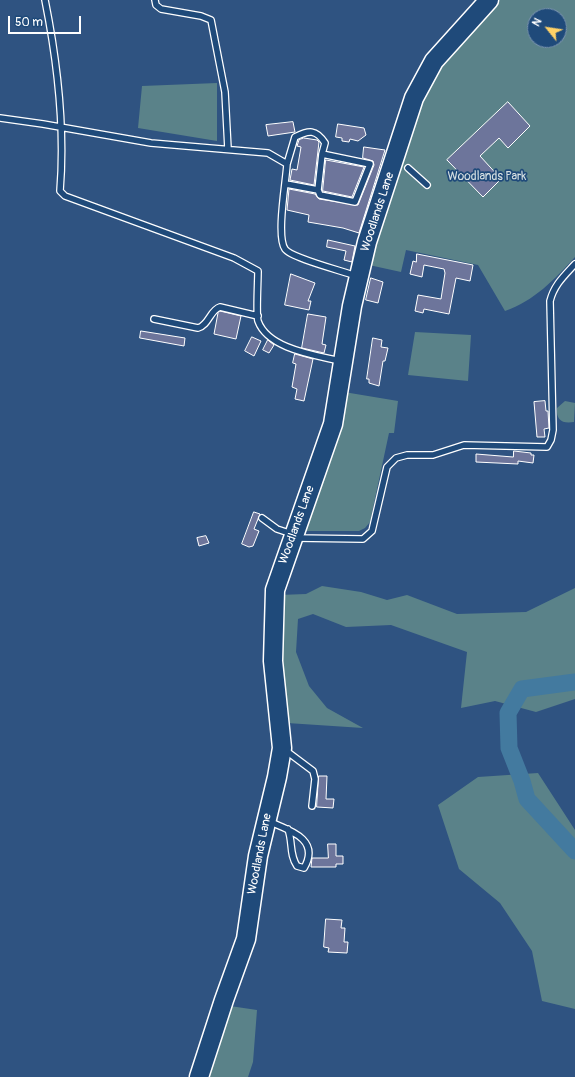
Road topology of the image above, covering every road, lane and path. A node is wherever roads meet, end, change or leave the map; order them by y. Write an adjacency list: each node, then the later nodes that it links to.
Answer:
1 (45, 0): 5 (lane)
2 (155, 0): 6 (lane)
3 (489, 0): 14 (main road, Woodlands Lane)
4 (0, 118): 5 (lane)
5 (60, 127): 6 (lane); 15 (lane)
6 (228, 150): 8 (lane)
7 (322, 154): 8 (lane); 12 (lane); 12 (lane)
8 (287, 164): 10 (lane)
9 (408, 168): 11 (lane)
10 (286, 184): 12 (lane); 14 (lane)
11 (427, 185)
12 (318, 190)
13 (575, 264): 19 (lane)
14 (358, 276): 17 (main road, Woodlands Lane)
15 (258, 316): 16 (lane); 17 (lane)
16 (154, 319)
17 (345, 362): 19 (main road, Woodlands Lane)
18 (262, 518): 19 (lane)
19 (294, 536): 20 (main road, Woodlands Lane)
20 (282, 748): 21 (lane); 22 (main road, Woodlands Lane)
21 (312, 806)
22 (266, 820): 23 (lane); 24 (main road, Woodlands Lane)
23 (288, 829): 23 (lane)
24 (199, 1077)

